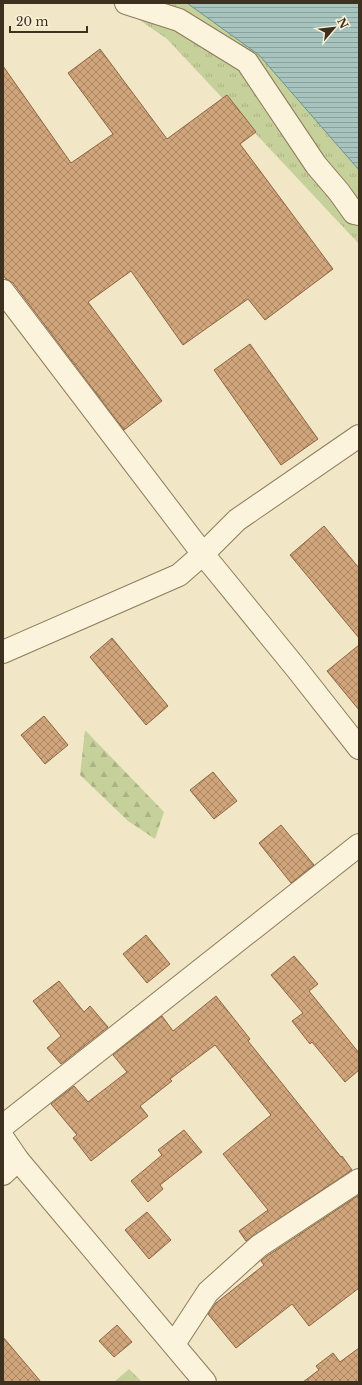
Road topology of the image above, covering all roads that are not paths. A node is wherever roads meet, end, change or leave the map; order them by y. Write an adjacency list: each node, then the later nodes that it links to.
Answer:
1 (126, 3): 2 (street)
2 (359, 214)
3 (3, 291): 5 (street)
4 (359, 436): 5 (street)
5 (203, 554): 6 (street); 7 (street)
6 (3, 652)
7 (359, 748)
8 (359, 845): 9 (street)
9 (3, 1126)
10 (3, 1138): 11 (street)
11 (11, 1167): 13 (street)
12 (359, 1180): 13 (street)
13 (174, 1344): 14 (street)
14 (205, 1382)

